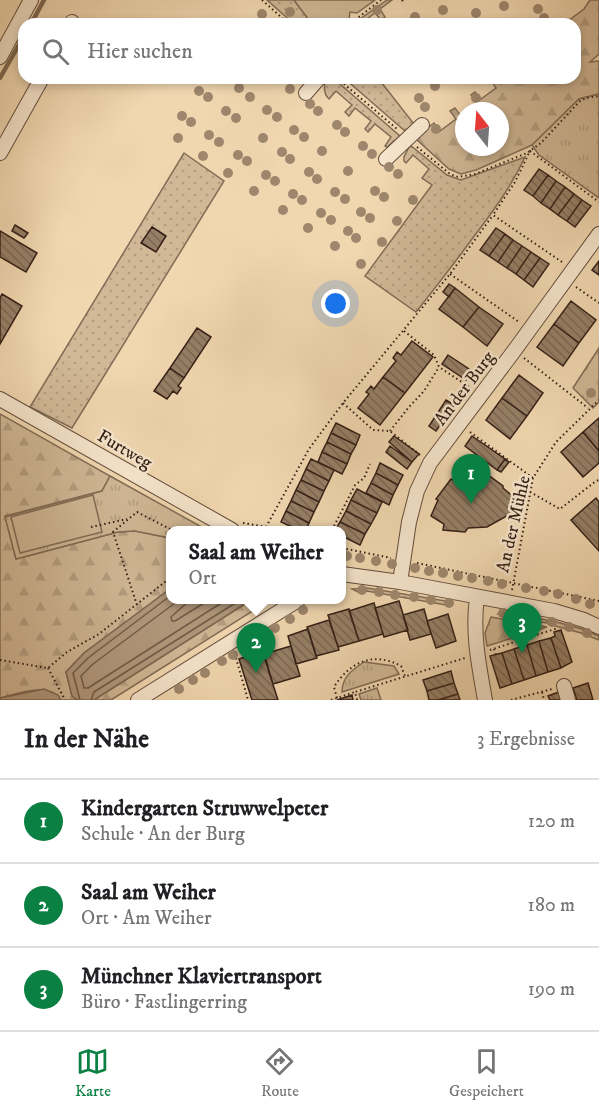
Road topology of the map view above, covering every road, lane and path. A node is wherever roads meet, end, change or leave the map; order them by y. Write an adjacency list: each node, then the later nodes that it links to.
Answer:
1 (31, 0): 4 (street)
2 (262, 0): 5 (path)
3 (381, 0): 6 (path)
4 (21, 18)
5 (283, 18)
6 (358, 18)
7 (18, 24): 8 (street)
8 (0, 57)
9 (39, 84): 17 (street)
10 (314, 84): 12 (street)
11 (344, 84): 15 (path)
12 (306, 93)
13 (599, 96): 16 (path)
14 (422, 125): 15 (street)
15 (408, 138): 16 (path); 18 (street)
16 (530, 151): 19 (path); 20 (path)
17 (0, 153)
18 (386, 159)
19 (599, 202)
20 (493, 215): 22 (path); 23 (path)
21 (599, 234): 23 (street, An der Burg)
22 (450, 274): 25 (path); 26 (path)
23 (570, 275): 24 (path); 25 (street, An der Burg)
24 (599, 303)
25 (530, 330): 27 (street, An der Burg)
26 (404, 331): 28 (path); 32 (path)
27 (514, 351): 29 (street, An der Burg); 33 (path)
28 (439, 367): 29 (path); 35 (path)
29 (480, 394): 34 (street, An der Burg)
30 (0, 399): 42 (street, Furtweg)
31 (599, 400): 33 (path, An der Mühle)
32 (343, 404): 35 (path); 45 (path)
33 (589, 409): 38 (path, An der Mühle)
34 (458, 424): 36 (street, An der Burg); 38 (path)
35 (390, 431): 36 (path)
36 (430, 463): 50 (street, An der Burg)
37 (370, 464): 46 (path)
38 (533, 478): 40 (path, An der Mühle)
39 (599, 480): 40 (path)
40 (530, 492): 54 (path, An der Mühle)
41 (130, 518): 47 (path); 48 (path); 59 (path)
42 (225, 526)
43 (227, 526): 44 (path)
44 (260, 526)
45 (267, 526)
46 (334, 526)
47 (91, 527)
48 (166, 528)
49 (346, 549): 50 (path)
50 (403, 560): 53 (street, An der Burg); 54 (path)
51 (346, 575): 53 (street)
52 (166, 582): 59 (path)
53 (400, 582): 55 (street)
54 (513, 582): 56 (path); 58 (path, An der Mühle)
55 (477, 598): 58 (street); 63 (street)
56 (599, 601)
57 (292, 604): 74 (street)
58 (509, 604): 60 (street)
59 (137, 605): 67 (path)
60 (599, 627)
61 (558, 628): 62 (path)
62 (494, 649): 63 (path); 64 (path)
63 (477, 654): 68 (path); 78 (street)
64 (496, 655)
65 (236, 658): 75 (path)
66 (0, 660): 67 (path)
67 (48, 668): 73 (path)
68 (405, 676): 69 (path); 72 (path)
69 (355, 692): 72 (path); 77 (path)
70 (542, 692): 71 (path); 79 (path); 80 (path)
71 (566, 693)
72 (337, 698): 76 (path)
73 (65, 700)
74 (138, 700)
75 (248, 700)
76 (330, 700)
77 (357, 700)
78 (485, 700)
79 (511, 700)
80 (544, 700)

